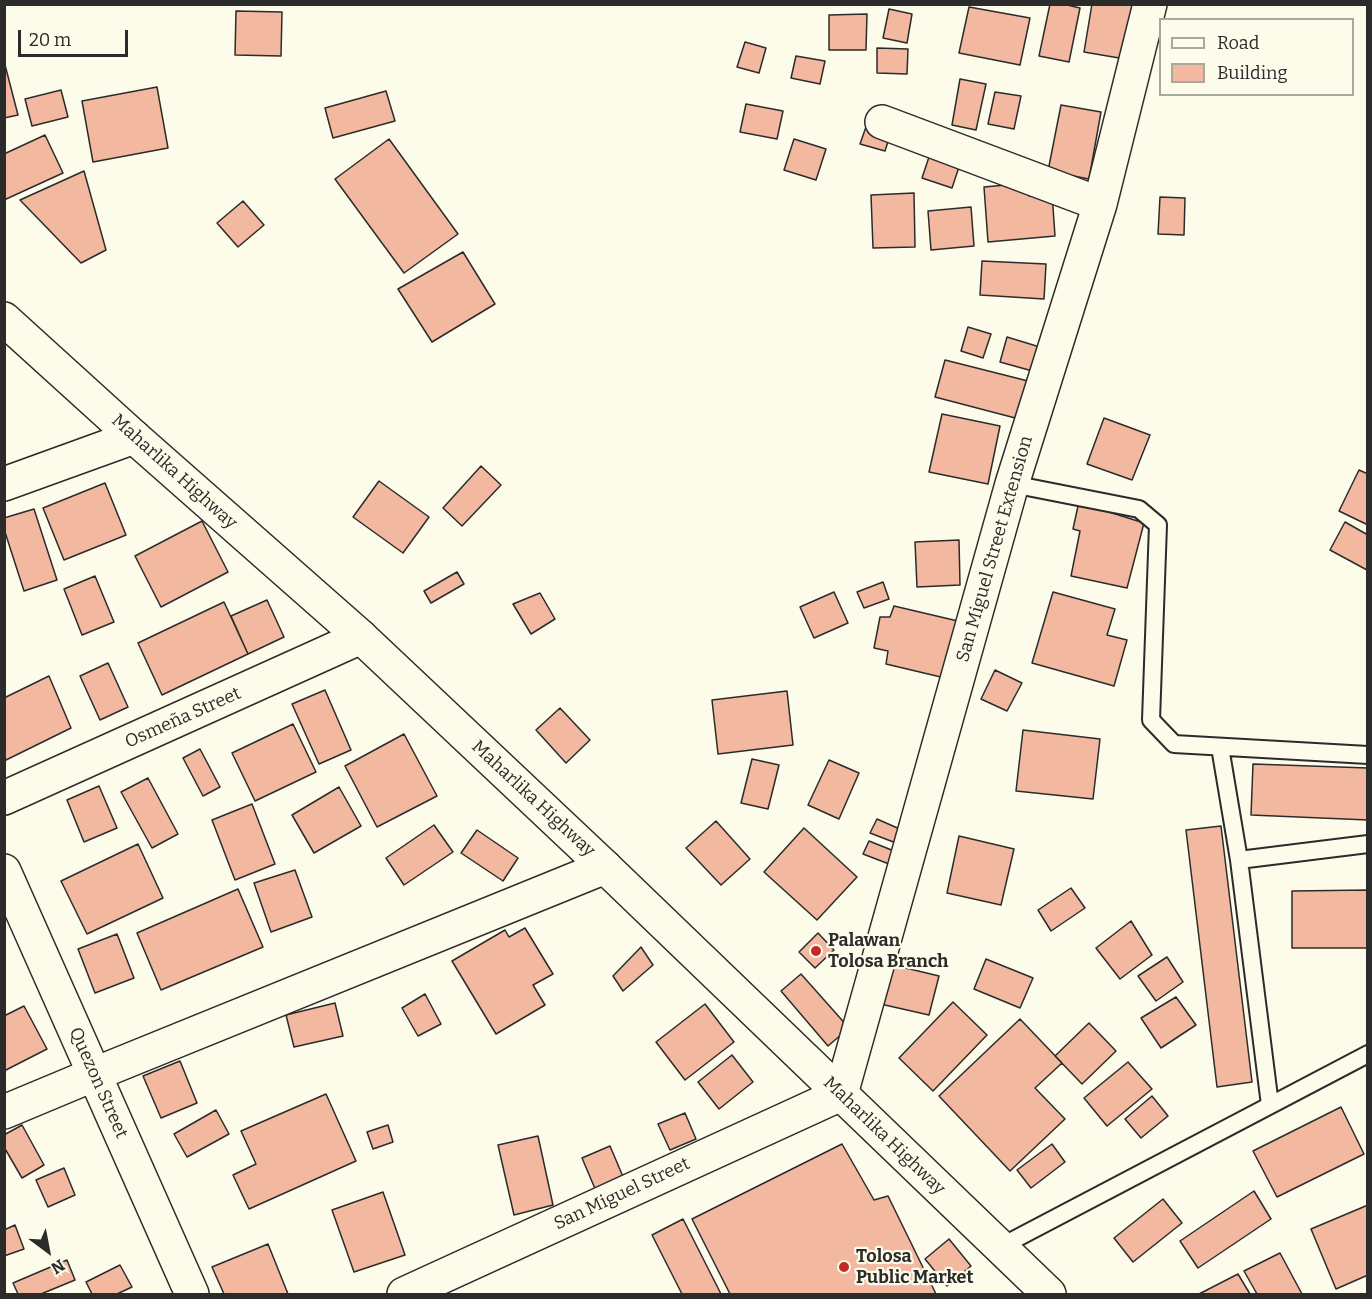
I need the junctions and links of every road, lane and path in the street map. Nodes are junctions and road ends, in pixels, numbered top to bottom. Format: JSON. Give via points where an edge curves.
{"nodes":[{"id":1,"x":1150,"y":4,"type":"edge"},
{"id":2,"x":882,"y":122,"type":"dead end"},
{"id":3,"x":1100,"y":204,"type":"junction"},
{"id":4,"x":4,"y":319,"type":"edge"},
{"id":5,"x":135,"y":437,"type":"junction"},
{"id":6,"x":4,"y":484,"type":"edge"},
{"id":7,"x":1012,"y":484,"type":"junction"},
{"id":8,"x":362,"y":638,"type":"junction"},
{"id":9,"x":1220,"y":747,"type":"junction"},
{"id":10,"x":1368,"y":755,"type":"edge"},
{"id":11,"x":4,"y":798,"type":"edge"},
{"id":12,"x":1368,"y":844,"type":"edge"},
{"id":13,"x":1239,"y":860,"type":"junction"},
{"id":14,"x":605,"y":867,"type":"junction"},
{"id":15,"x":4,"y":871,"type":"edge"},
{"id":16,"x":1368,"y":1054,"type":"edge"},
{"id":17,"x":95,"y":1074,"type":"junction"},
{"id":18,"x":841,"y":1094,"type":"junction"},
{"id":19,"x":1270,"y":1105,"type":"junction"},
{"id":20,"x":4,"y":1112,"type":"edge"},
{"id":21,"x":1000,"y":1247,"type":"junction"},
{"id":22,"x":192,"y":1294,"type":"edge"},
{"id":23,"x":404,"y":1294,"type":"edge"},
{"id":24,"x":1049,"y":1294,"type":"edge"}],
"edges":[{"from":1,"to":3,"type":"main road","name":"San Miguel Street Extension"},
{"from":2,"to":3,"type":"main road"},
{"from":3,"to":7,"type":"main road","name":"San Miguel Street Extension"},
{"from":4,"to":5,"type":"main road","name":"Maharlika Highway"},
{"from":5,"to":6,"type":"main road"},
{"from":5,"to":8,"type":"main road","name":"Maharlika Highway"},
{"from":7,"to":9,"type":"lane","via":[[1139,509],[1158,525],[1151,720],[1174,744]]},
{"from":7,"to":18,"type":"main road","name":"San Miguel Street Extension"},
{"from":8,"to":11,"type":"main road","name":"Osmeña Street"},
{"from":8,"to":14,"type":"main road","name":"Maharlika Highway"},
{"from":9,"to":10,"type":"lane"},
{"from":9,"to":13,"type":"lane"},
{"from":12,"to":13,"type":"lane"},
{"from":13,"to":19,"type":"lane"},
{"from":14,"to":17,"type":"main road"},
{"from":14,"to":18,"type":"main road","name":"Maharlika Highway"},
{"from":15,"to":17,"type":"main road","name":"Quezon Street"},
{"from":16,"to":19,"type":"lane"},
{"from":17,"to":20,"type":"main road"},
{"from":17,"to":22,"type":"main road","name":"Quezon Street"},
{"from":18,"to":21,"type":"main road","name":"Maharlika Highway"},
{"from":18,"to":23,"type":"main road","name":"San Miguel Street"},
{"from":19,"to":21,"type":"lane"},
{"from":21,"to":24,"type":"main road","name":"Maharlika Highway"}]}
